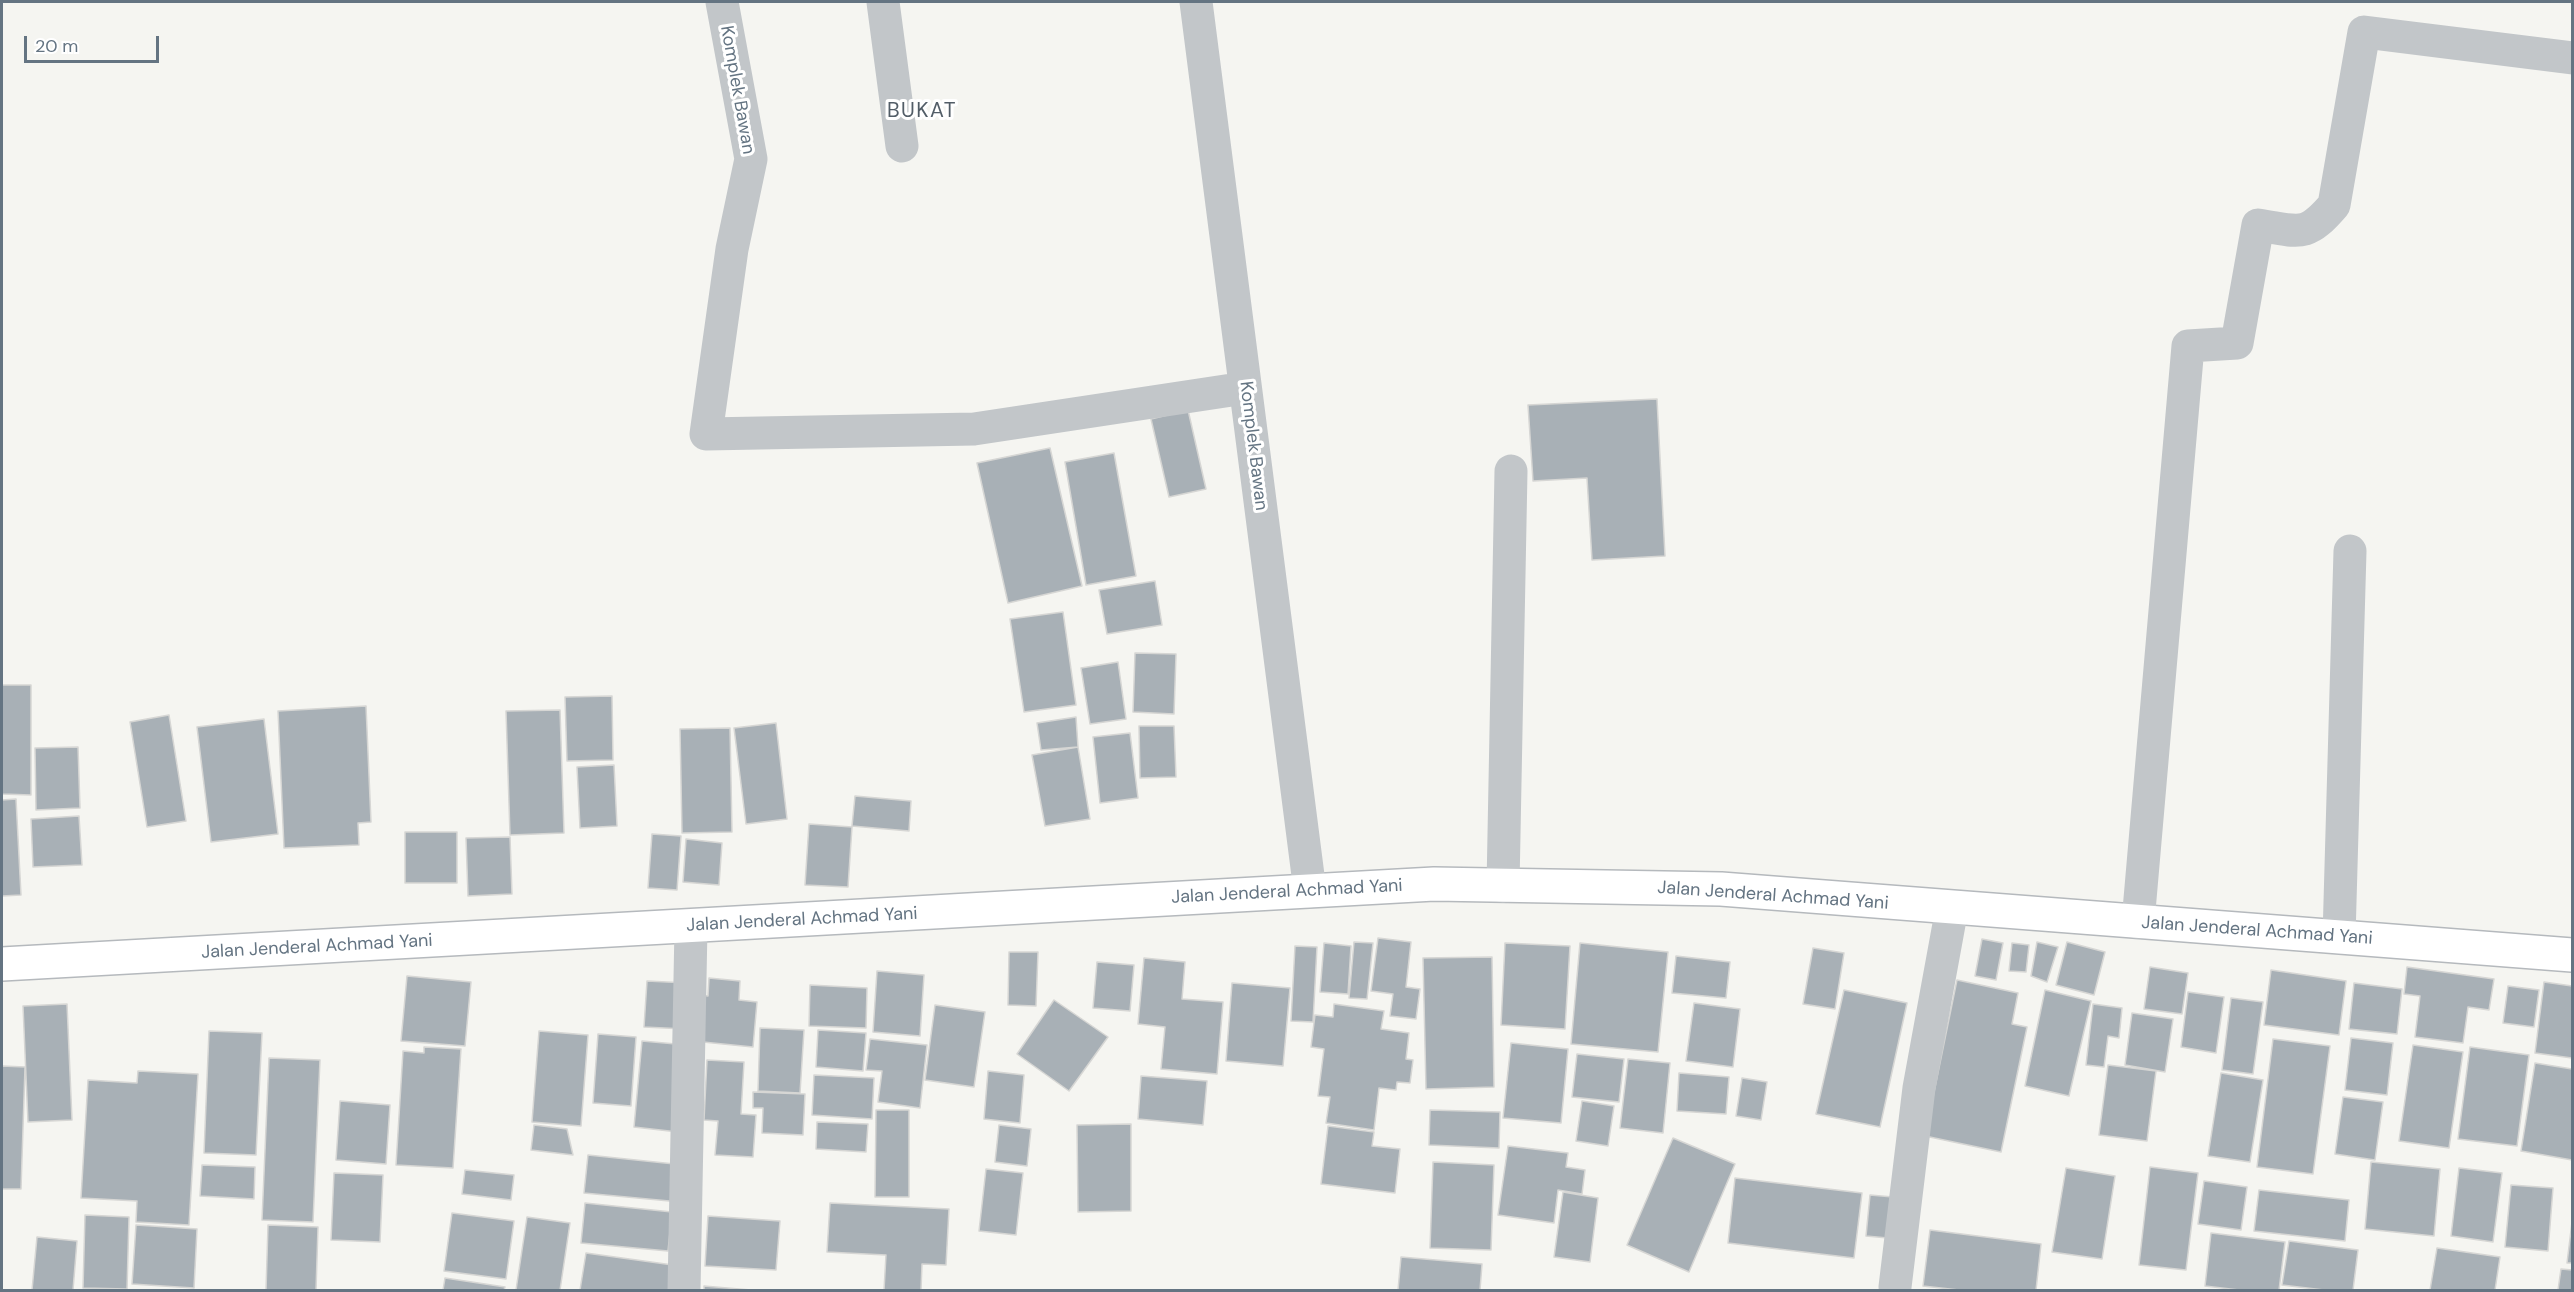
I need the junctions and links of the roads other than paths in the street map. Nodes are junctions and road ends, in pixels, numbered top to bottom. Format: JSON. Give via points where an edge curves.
{"nodes":[{"id":1,"x":722,"y":2,"type":"edge"},
{"id":2,"x":883,"y":2,"type":"edge"},
{"id":3,"x":1196,"y":2,"type":"edge"},
{"id":4,"x":2572,"y":58,"type":"edge"},
{"id":5,"x":902,"y":146,"type":"dead end"},
{"id":6,"x":1245,"y":388,"type":"junction"},
{"id":7,"x":1511,"y":471,"type":"dead end"},
{"id":8,"x":2350,"y":551,"type":"dead end"},
{"id":9,"x":1503,"y":886,"type":"junction"},
{"id":10,"x":1310,"y":891,"type":"junction"},
{"id":11,"x":1952,"y":908,"type":"junction"},
{"id":12,"x":2138,"y":922,"type":"junction"},
{"id":13,"x":691,"y":927,"type":"junction"},
{"id":14,"x":2339,"y":937,"type":"junction"},
{"id":15,"x":2572,"y":955,"type":"edge"},
{"id":16,"x":2,"y":964,"type":"edge"},
{"id":17,"x":1895,"y":1287,"type":"dead end"},
{"id":18,"x":684,"y":1290,"type":"edge"}],
"edges":[{"from":1,"to":6,"type":"street","name":"Komplek Bawan","via":[[751,159],[732,249],[706,435],[974,429]]},
{"from":2,"to":5,"type":"street"},
{"from":3,"to":6,"type":"street","name":"Komplek Bawan"},
{"from":4,"to":12,"type":"street","via":[[2364,33],[2334,205],[2317,224],[2300,231],[2258,225],[2237,343],[2188,346]]},
{"from":6,"to":10,"type":"street","name":"Komplek Bawan"},
{"from":7,"to":9,"type":"street"},
{"from":8,"to":14,"type":"street"},
{"from":9,"to":10,"type":"main road","name":"Jalan Jenderal Achmad Yani","via":[[1434,884]]},
{"from":9,"to":11,"type":"main road","name":"Jalan Jenderal Achmad Yani","via":[[1721,889]]},
{"from":10,"to":13,"type":"main road","name":"Jalan Jenderal Achmad Yani"},
{"from":11,"to":12,"type":"main road","name":"Jalan Jenderal Achmad Yani"},
{"from":11,"to":17,"type":"street","via":[[1919,1088]]},
{"from":12,"to":14,"type":"main road","name":"Jalan Jenderal Achmad Yani"},
{"from":13,"to":16,"type":"main road","name":"Jalan Jenderal Achmad Yani"},
{"from":13,"to":18,"type":"street"},
{"from":14,"to":15,"type":"main road","name":"Jalan Jenderal Achmad Yani"}]}
